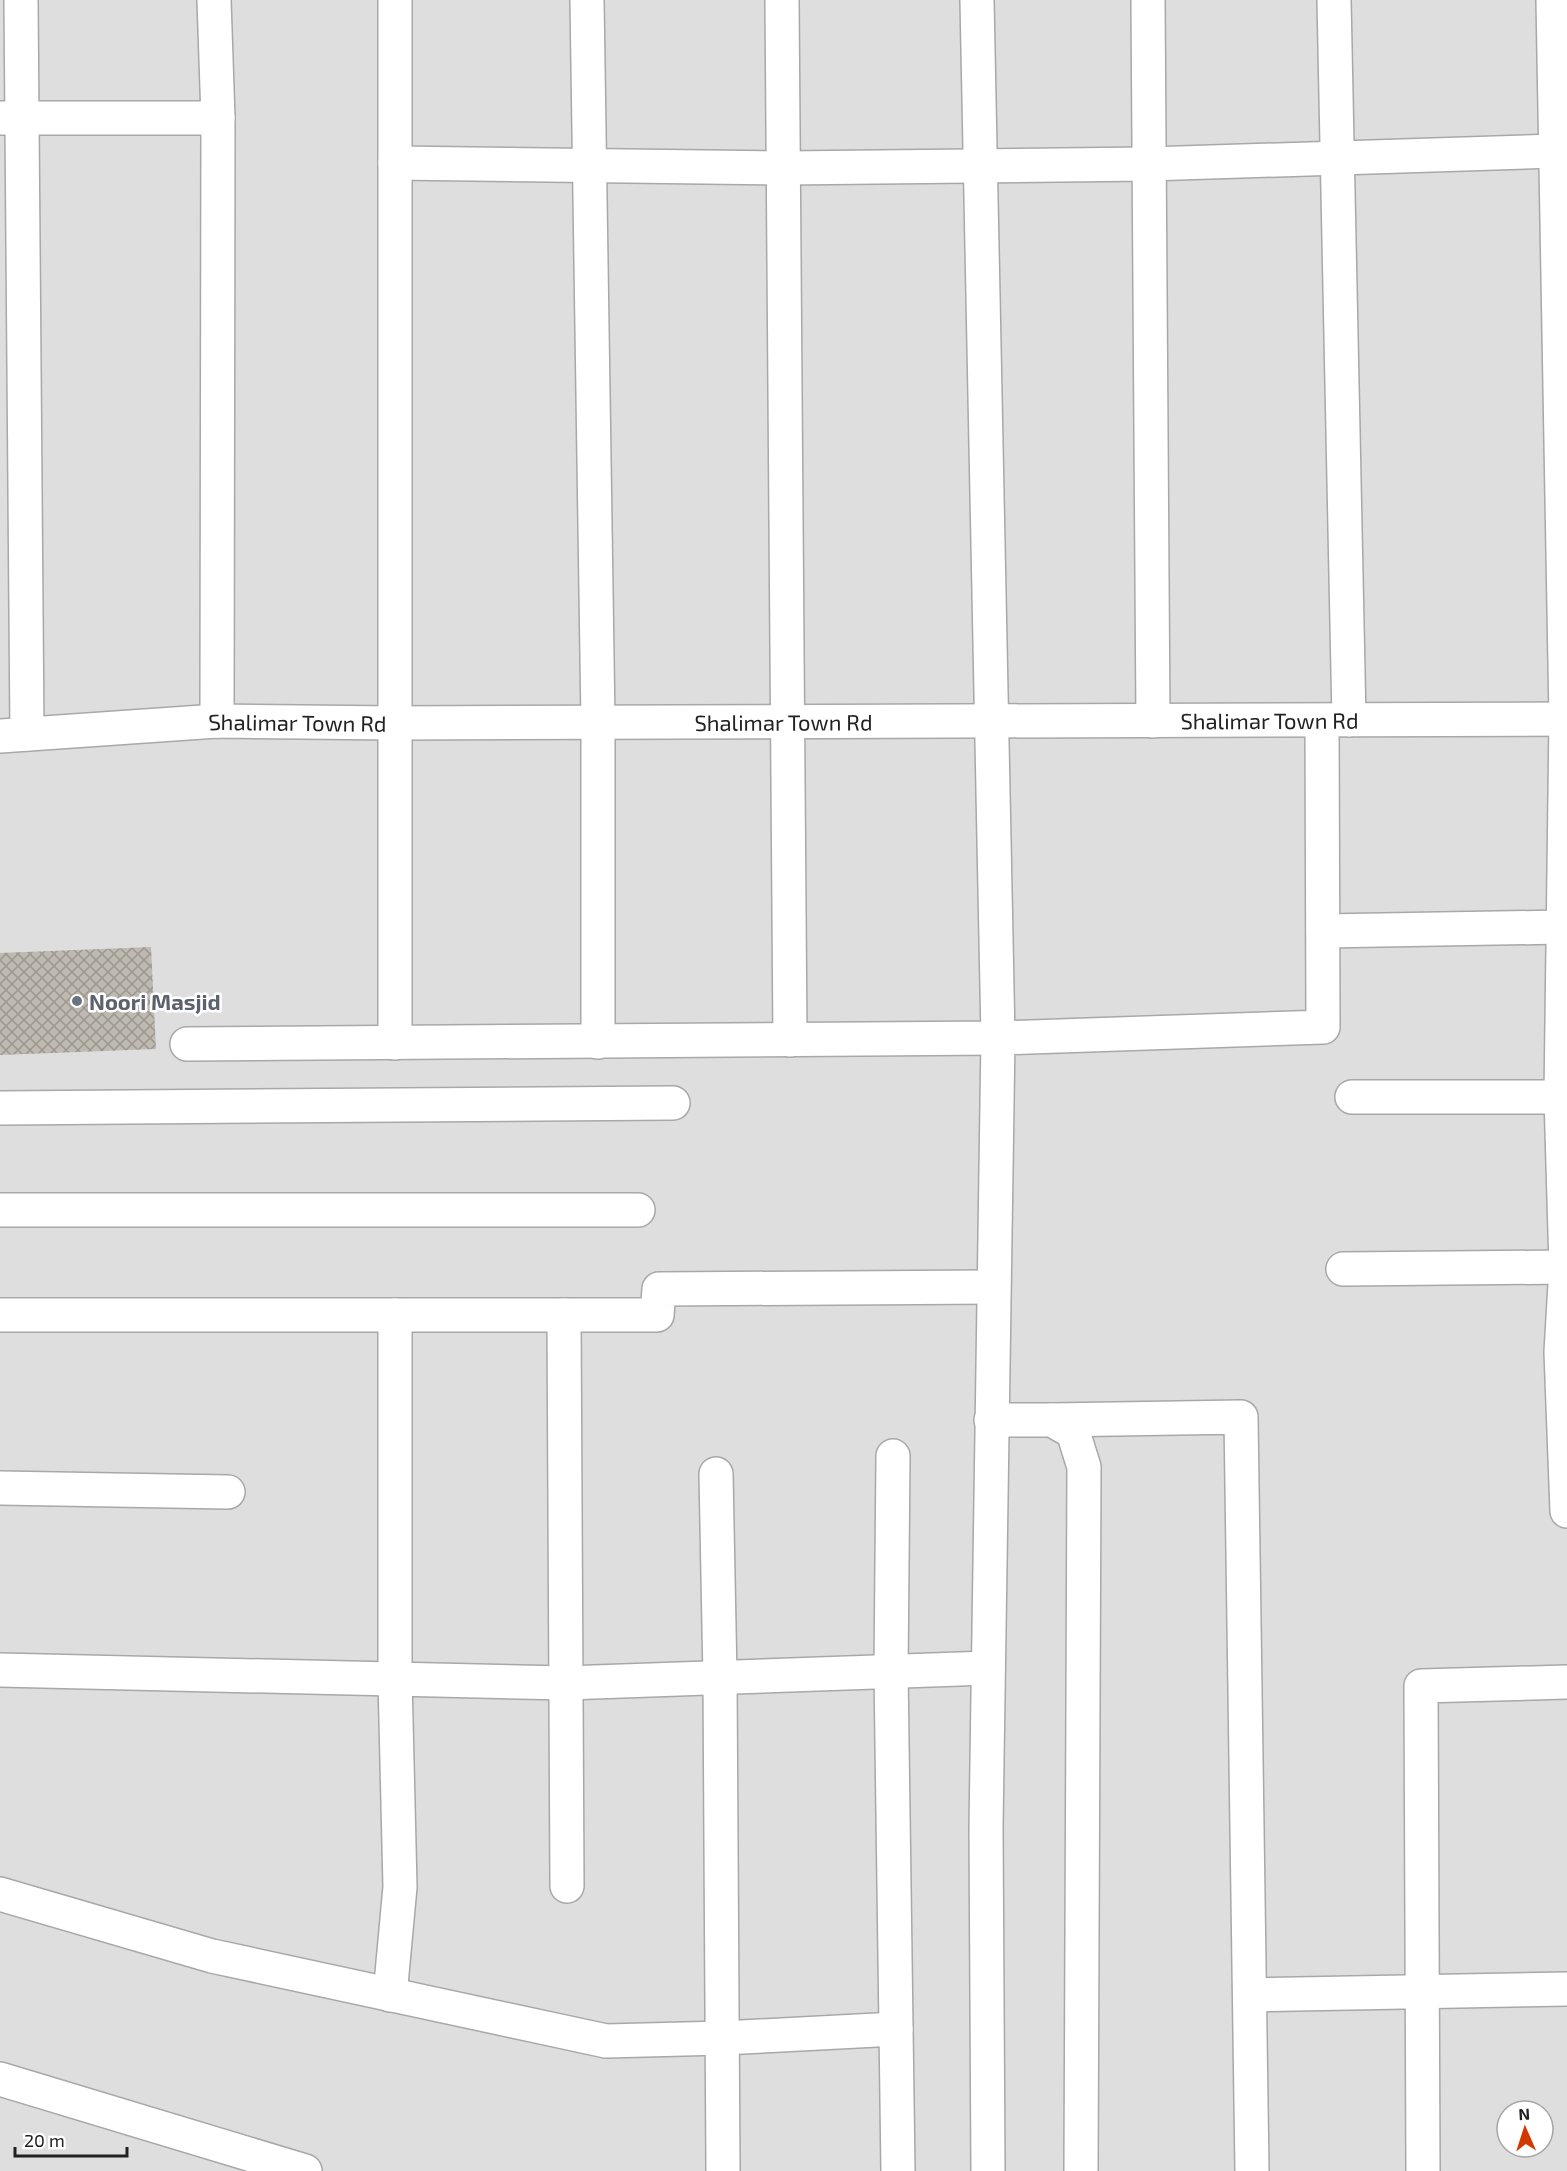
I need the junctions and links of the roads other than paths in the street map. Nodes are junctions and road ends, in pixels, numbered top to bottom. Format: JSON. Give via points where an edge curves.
{"nodes":[{"id":1,"x":21,"y":0,"type":"edge"},
{"id":2,"x":214,"y":0,"type":"edge"},
{"id":3,"x":395,"y":0,"type":"edge"},
{"id":4,"x":587,"y":0,"type":"edge"},
{"id":5,"x":782,"y":0,"type":"edge"},
{"id":6,"x":977,"y":0,"type":"edge"},
{"id":7,"x":1148,"y":0,"type":"edge"},
{"id":8,"x":1334,"y":0,"type":"edge"},
{"id":9,"x":1553,"y":0,"type":"edge"},
{"id":10,"x":12,"y":118,"type":"edge"},
{"id":11,"x":218,"y":118,"type":"junction"},
{"id":12,"x":1556,"y":151,"type":"junction"},
{"id":13,"x":1337,"y":158,"type":"junction"},
{"id":14,"x":395,"y":163,"type":"junction"},
{"id":15,"x":590,"y":164,"type":"junction"},
{"id":16,"x":982,"y":164,"type":"junction"},
{"id":17,"x":1149,"y":164,"type":"junction"},
{"id":18,"x":784,"y":168,"type":"junction"},
{"id":19,"x":11,"y":376,"type":"edge"},
{"id":20,"x":1566,"y":719,"type":"edge"},
{"id":21,"x":217,"y":721,"type":"junction"},
{"id":22,"x":992,"y":721,"type":"junction"},
{"id":23,"x":1153,"y":721,"type":"junction"},
{"id":24,"x":1335,"y":721,"type":"junction"},
{"id":25,"x":598,"y":722,"type":"junction"},
{"id":26,"x":788,"y":722,"type":"junction"},
{"id":27,"x":395,"y":723,"type":"junction"},
{"id":28,"x":13,"y":735,"type":"edge"},
{"id":29,"x":1562,"y":927,"type":"junction"},
{"id":30,"x":1323,"y":931,"type":"junction"},
{"id":31,"x":998,"y":1038,"type":"junction"},
{"id":32,"x":790,"y":1040,"type":"junction"},
{"id":33,"x":598,"y":1042,"type":"junction"},
{"id":34,"x":395,"y":1043,"type":"junction"},
{"id":35,"x":187,"y":1044,"type":"dead end"},
{"id":36,"x":1352,"y":1096,"type":"dead end"},
{"id":37,"x":1561,"y":1097,"type":"junction"},
{"id":38,"x":673,"y":1103,"type":"dead end"},
{"id":39,"x":0,"y":1108,"type":"edge"},
{"id":40,"x":0,"y":1210,"type":"edge"},
{"id":41,"x":638,"y":1210,"type":"dead end"},
{"id":42,"x":1567,"y":1267,"type":"edge"},
{"id":43,"x":1343,"y":1269,"type":"dead end"},
{"id":44,"x":993,"y":1287,"type":"junction"},
{"id":45,"x":0,"y":1315,"type":"edge"},
{"id":46,"x":564,"y":1315,"type":"junction"},
{"id":47,"x":395,"y":1316,"type":"junction"},
{"id":48,"x":990,"y":1420,"type":"junction"},
{"id":49,"x":1052,"y":1420,"type":"junction"},
{"id":50,"x":1565,"y":1436,"type":"edge"},
{"id":51,"x":893,"y":1456,"type":"dead end"},
{"id":52,"x":716,"y":1474,"type":"dead end"},
{"id":53,"x":0,"y":1488,"type":"edge"},
{"id":54,"x":228,"y":1492,"type":"dead end"},
{"id":55,"x":1567,"y":1511,"type":"edge"},
{"id":56,"x":988,"y":1668,"type":"junction"},
{"id":57,"x":0,"y":1670,"type":"edge"},
{"id":58,"x":891,"y":1671,"type":"junction"},
{"id":59,"x":720,"y":1678,"type":"junction"},
{"id":60,"x":395,"y":1679,"type":"junction"},
{"id":61,"x":1567,"y":1682,"type":"edge"},
{"id":62,"x":566,"y":1683,"type":"junction"},
{"id":63,"x":567,"y":1886,"type":"dead end"},
{"id":64,"x":0,"y":1894,"type":"edge"},
{"id":65,"x":1567,"y":1989,"type":"edge"},
{"id":66,"x":1422,"y":1992,"type":"junction"},
{"id":67,"x":390,"y":1995,"type":"junction"},
{"id":68,"x":1250,"y":1995,"type":"junction"},
{"id":69,"x":896,"y":2029,"type":"junction"},
{"id":70,"x":723,"y":2038,"type":"junction"},
{"id":71,"x":0,"y":2079,"type":"edge"},
{"id":72,"x":305,"y":2171,"type":"edge"},
{"id":73,"x":723,"y":2171,"type":"edge"},
{"id":74,"x":898,"y":2171,"type":"edge"},
{"id":75,"x":988,"y":2171,"type":"edge"},
{"id":76,"x":1081,"y":2171,"type":"edge"},
{"id":77,"x":1252,"y":2171,"type":"edge"},
{"id":78,"x":1423,"y":2171,"type":"edge"}],
"edges":[{"from":1,"to":10,"type":"street"},
{"from":2,"to":11,"type":"street"},
{"from":3,"to":14,"type":"street"},
{"from":4,"to":15,"type":"street"},
{"from":5,"to":18,"type":"street"},
{"from":6,"to":16,"type":"street"},
{"from":7,"to":17,"type":"street"},
{"from":8,"to":13,"type":"street"},
{"from":9,"to":12,"type":"street"},
{"from":10,"to":11,"type":"street"},
{"from":10,"to":19,"type":"street"},
{"from":11,"to":21,"type":"street"},
{"from":12,"to":13,"type":"street"},
{"from":12,"to":20,"type":"street"},
{"from":13,"to":17,"type":"street"},
{"from":13,"to":24,"type":"street"},
{"from":14,"to":15,"type":"street"},
{"from":14,"to":27,"type":"street"},
{"from":15,"to":18,"type":"street"},
{"from":15,"to":25,"type":"street"},
{"from":16,"to":17,"type":"street"},
{"from":16,"to":18,"type":"street"},
{"from":16,"to":22,"type":"street"},
{"from":17,"to":23,"type":"street"},
{"from":18,"to":26,"type":"street"},
{"from":19,"to":28,"type":"street"},
{"from":20,"to":24,"type":"street","name":"Shalimar Town Rd"},
{"from":20,"to":29,"type":"street"},
{"from":21,"to":27,"type":"street","name":"Shalimar Town Rd"},
{"from":21,"to":28,"type":"street","name":"Shalimar Town Rd"},
{"from":22,"to":23,"type":"street","name":"Shalimar Town Rd"},
{"from":22,"to":26,"type":"street","name":"Shalimar Town Rd"},
{"from":22,"to":31,"type":"street"},
{"from":23,"to":24,"type":"street","name":"Shalimar Town Rd"},
{"from":24,"to":30,"type":"street"},
{"from":25,"to":26,"type":"street","name":"Shalimar Town Rd"},
{"from":25,"to":27,"type":"street","name":"Shalimar Town Rd"},
{"from":25,"to":33,"type":"street"},
{"from":26,"to":32,"type":"street"},
{"from":27,"to":34,"type":"street"},
{"from":29,"to":30,"type":"street"},
{"from":29,"to":37,"type":"street"},
{"from":30,"to":31,"type":"street","via":[[1323,1027]]},
{"from":31,"to":32,"type":"street"},
{"from":31,"to":44,"type":"street"},
{"from":32,"to":33,"type":"street"},
{"from":33,"to":34,"type":"street"},
{"from":34,"to":35,"type":"street"},
{"from":36,"to":37,"type":"street"},
{"from":37,"to":42,"type":"street"},
{"from":38,"to":39,"type":"street"},
{"from":40,"to":41,"type":"street"},
{"from":42,"to":43,"type":"street"},
{"from":42,"to":50,"type":"street","via":[[1561,1352]]},
{"from":44,"to":46,"type":"street","via":[[659,1289],[657,1316]]},
{"from":44,"to":48,"type":"street"},
{"from":45,"to":47,"type":"street"},
{"from":46,"to":47,"type":"street"},
{"from":46,"to":62,"type":"street"},
{"from":47,"to":60,"type":"street"},
{"from":48,"to":49,"type":"street"},
{"from":48,"to":56,"type":"street"},
{"from":49,"to":68,"type":"street","via":[[1241,1417]]},
{"from":49,"to":76,"type":"street","via":[[1073,1432],[1084,1467]]},
{"from":50,"to":55,"type":"street"},
{"from":51,"to":58,"type":"street"},
{"from":52,"to":59,"type":"street"},
{"from":53,"to":54,"type":"street"},
{"from":56,"to":58,"type":"street"},
{"from":56,"to":75,"type":"street"},
{"from":57,"to":60,"type":"street"},
{"from":58,"to":59,"type":"street"},
{"from":58,"to":69,"type":"street"},
{"from":59,"to":62,"type":"street"},
{"from":59,"to":70,"type":"street"},
{"from":60,"to":62,"type":"street"},
{"from":60,"to":67,"type":"street","via":[[400,1887]]},
{"from":61,"to":66,"type":"street","via":[[1421,1686]]},
{"from":62,"to":63,"type":"street"},
{"from":64,"to":67,"type":"street","via":[[212,1956]]},
{"from":65,"to":66,"type":"street"},
{"from":66,"to":68,"type":"street"},
{"from":66,"to":78,"type":"street"},
{"from":67,"to":70,"type":"street","via":[[606,2041]]},
{"from":68,"to":77,"type":"street"},
{"from":69,"to":70,"type":"street"},
{"from":69,"to":74,"type":"street"},
{"from":70,"to":73,"type":"street"},
{"from":71,"to":72,"type":"street"}]}
